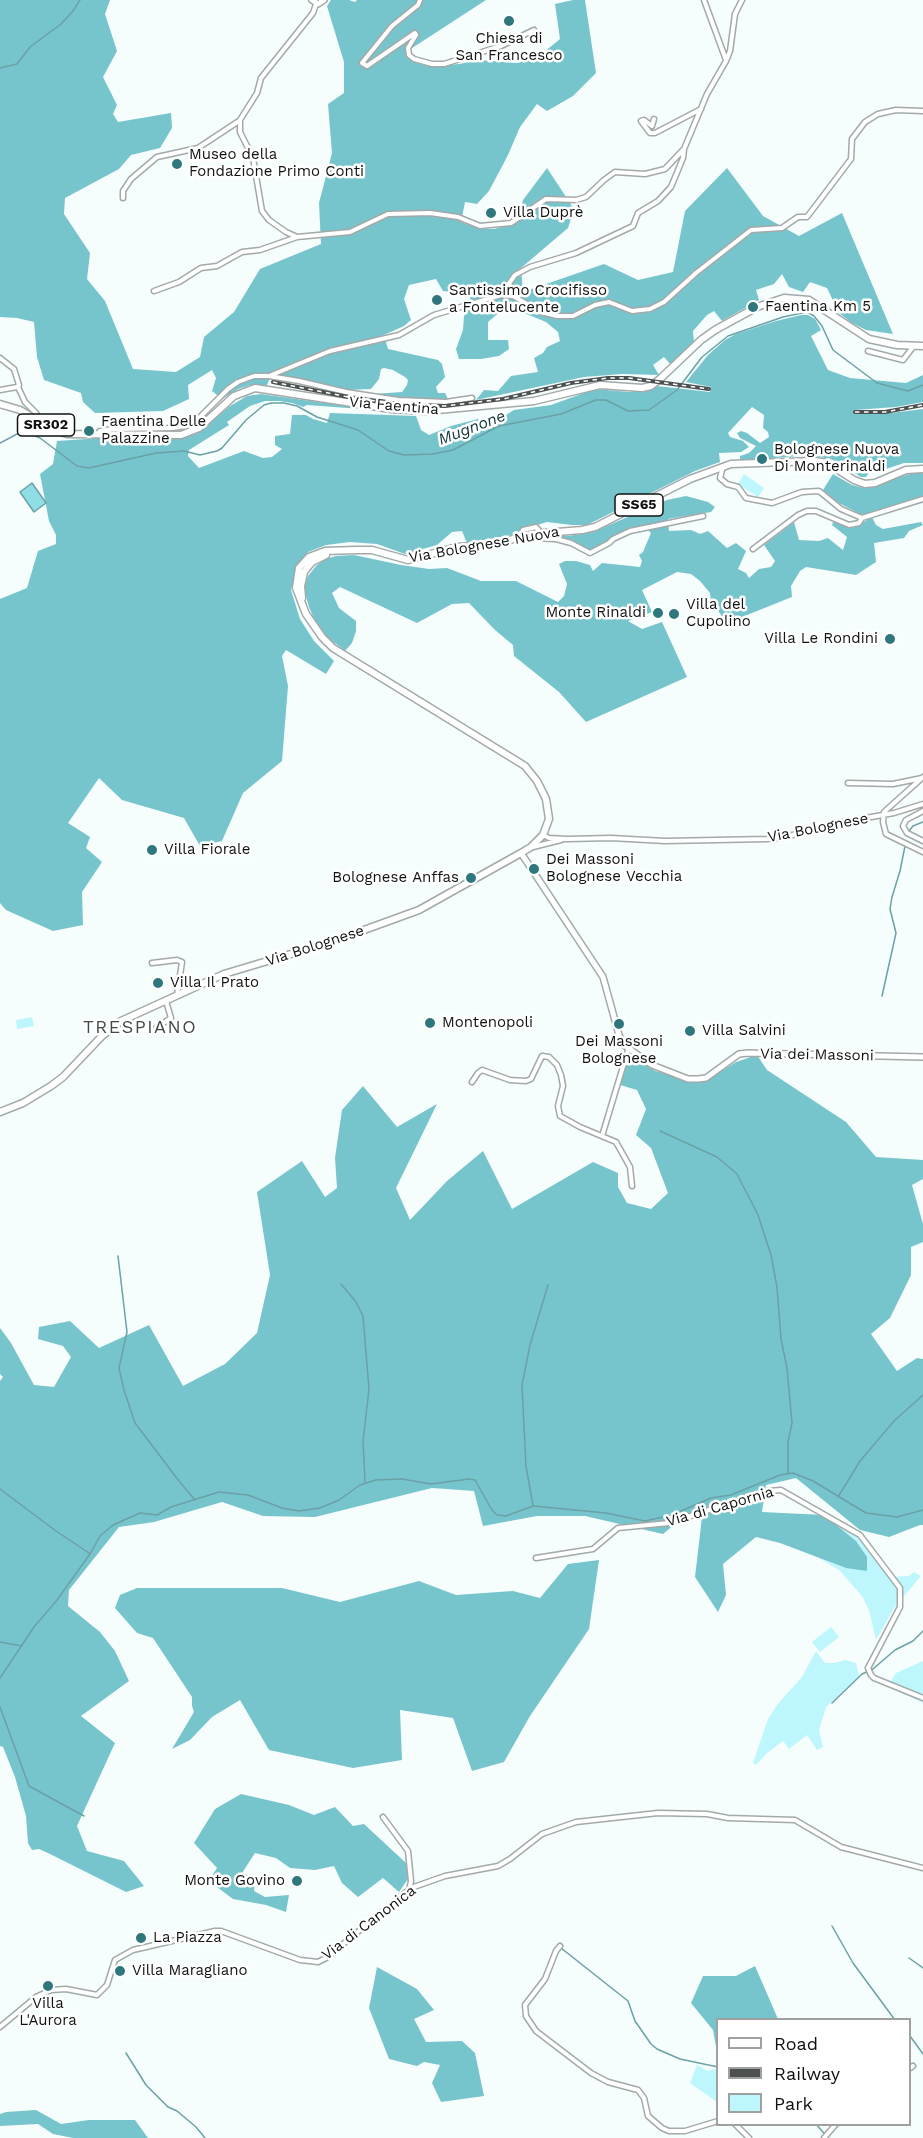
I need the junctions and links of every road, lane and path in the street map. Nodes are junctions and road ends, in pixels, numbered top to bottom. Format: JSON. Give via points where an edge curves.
{"nodes":[{"id":1,"x":324,"y":0,"type":"edge"},
{"id":2,"x":420,"y":0,"type":"edge"},
{"id":3,"x":704,"y":0,"type":"edge"},
{"id":4,"x":742,"y":0,"type":"edge"},
{"id":5,"x":314,"y":2,"type":"edge"},
{"id":6,"x":534,"y":30,"type":"dead end"},
{"id":7,"x":726,"y":61,"type":"junction"},
{"id":8,"x":702,"y":108,"type":"junction"},
{"id":9,"x":923,"y":111,"type":"edge"},
{"id":10,"x":654,"y":119,"type":"dead end"},
{"id":11,"x":240,"y":120,"type":"junction"},
{"id":12,"x":684,"y":149,"type":"junction"},
{"id":13,"x":123,"y":198,"type":"dead end"},
{"id":14,"x":297,"y":237,"type":"junction"},
{"id":15,"x":154,"y":291,"type":"dead end"},
{"id":16,"x":501,"y":295,"type":"junction"},
{"id":17,"x":923,"y":346,"type":"edge"},
{"id":18,"x":914,"y":347,"type":"junction"},
{"id":19,"x":868,"y":351,"type":"dead end"},
{"id":20,"x":0,"y":358,"type":"edge"},
{"id":21,"x":269,"y":376,"type":"junction"},
{"id":22,"x":18,"y":387,"type":"junction"},
{"id":23,"x":0,"y":390,"type":"edge"},
{"id":24,"x":472,"y":398,"type":"dead end"},
{"id":25,"x":0,"y":404,"type":"edge"},
{"id":26,"x":41,"y":422,"type":"junction"},
{"id":27,"x":98,"y":435,"type":"junction"},
{"id":28,"x":723,"y":465,"type":"junction"},
{"id":29,"x":923,"y":469,"type":"edge"},
{"id":30,"x":923,"y":499,"type":"edge"},
{"id":31,"x":704,"y":516,"type":"dead end"},
{"id":32,"x":862,"y":518,"type":"junction"},
{"id":33,"x":540,"y":532,"type":"junction"},
{"id":34,"x":532,"y":534,"type":"junction"},
{"id":35,"x":522,"y":536,"type":"junction"},
{"id":36,"x":753,"y":549,"type":"dead end"},
{"id":37,"x":922,"y":778,"type":"edge"},
{"id":38,"x":848,"y":783,"type":"dead end"},
{"id":39,"x":923,"y":804,"type":"edge"},
{"id":40,"x":923,"y":811,"type":"edge"},
{"id":41,"x":883,"y":815,"type":"junction"},
{"id":42,"x":545,"y":836,"type":"junction"},
{"id":43,"x":567,"y":839,"type":"junction"},
{"id":44,"x":923,"y":841,"type":"edge"},
{"id":45,"x":546,"y":843,"type":"junction"},
{"id":46,"x":531,"y":847,"type":"junction"},
{"id":47,"x":923,"y":852,"type":"edge"},
{"id":48,"x":521,"y":853,"type":"junction"},
{"id":49,"x":152,"y":963,"type":"dead end"},
{"id":50,"x":177,"y":996,"type":"junction"},
{"id":51,"x":166,"y":1001,"type":"junction"},
{"id":52,"x":156,"y":1028,"type":"dead end"},
{"id":53,"x":628,"y":1050,"type":"junction"},
{"id":54,"x":923,"y":1057,"type":"edge"},
{"id":55,"x":472,"y":1082,"type":"dead end"},
{"id":56,"x":0,"y":1112,"type":"edge"},
{"id":57,"x":602,"y":1136,"type":"junction"},
{"id":58,"x":632,"y":1186,"type":"dead end"},
{"id":59,"x":536,"y":1558,"type":"dead end"},
{"id":60,"x":923,"y":1698,"type":"edge"},
{"id":61,"x":383,"y":1817,"type":"dead end"},
{"id":62,"x":923,"y":1868,"type":"edge"},
{"id":63,"x":411,"y":1888,"type":"junction"},
{"id":64,"x":560,"y":1946,"type":"dead end"},
{"id":65,"x":0,"y":2027,"type":"edge"},
{"id":66,"x":716,"y":2121,"type":"edge"},
{"id":67,"x":737,"y":2126,"type":"edge"},
{"id":68,"x":834,"y":2126,"type":"edge"},
{"id":69,"x":749,"y":2138,"type":"edge"},
{"id":70,"x":824,"y":2138,"type":"edge"}],
"edges":[{"from":1,"to":5,"type":"street"},
{"from":2,"to":6,"type":"street","via":[[362,63],[367,66],[415,33],[409,55],[444,64],[501,46]]},
{"from":3,"to":7,"type":"street"},
{"from":4,"to":7,"type":"street","via":[[735,14]]},
{"from":5,"to":11,"type":"street","via":[[313,13],[261,78],[257,93]]},
{"from":7,"to":8,"type":"street"},
{"from":8,"to":10,"type":"street","via":[[651,134],[641,122],[652,126]]},
{"from":8,"to":12,"type":"street"},
{"from":9,"to":16,"type":"street","via":[[896,110],[865,122],[852,140],[851,159],[807,217],[798,217],[782,228],[751,230],[664,302],[650,309],[632,311],[609,302],[573,316],[557,316],[513,296]]},
{"from":11,"to":13,"type":"street","via":[[198,148],[157,157],[131,179]]},
{"from":11,"to":14,"type":"street","via":[[240,132],[253,158],[262,211],[269,220]]},
{"from":12,"to":14,"type":"street","via":[[658,172],[615,172],[586,197],[550,198],[511,223],[480,226],[458,217],[430,213],[388,214],[350,232]]},
{"from":12,"to":16,"type":"street","via":[[671,187],[638,213],[633,226],[576,253],[530,267],[515,275]]},
{"from":14,"to":15,"type":"street","via":[[242,252]]},
{"from":16,"to":21,"type":"street","via":[[434,315],[399,335],[330,351]]},
{"from":17,"to":18,"type":"main road","name":"Via Faentina","number":"SR302"},
{"from":18,"to":19,"type":"street","name":"Via Faentina","via":[[903,360]]},
{"from":18,"to":27,"type":"main road","name":"Via Faentina","number":"SR302","via":[[869,339],[809,300],[784,298],[757,307],[715,330],[647,388],[600,385],[534,401],[427,411],[255,388],[234,396],[190,433]]},
{"from":20,"to":22,"type":"street","via":[[14,369]]},
{"from":21,"to":24,"type":"street","name":"Via Faentina","via":[[398,400],[446,402]]},
{"from":21,"to":27,"type":"street","name":"Via Faentina","via":[[238,382],[185,426],[113,429]]},
{"from":22,"to":23,"type":"street"},
{"from":22,"to":26,"type":"street"},
{"from":25,"to":26,"type":"main road","name":"Via Faentina","number":"SR302"},
{"from":26,"to":27,"type":"main road","name":"Via Faentina","number":"SR302","via":[[63,433]]},
{"from":28,"to":29,"type":"main road","name":"Via Bolognese Nuova","number":"SS65","via":[[815,460],[865,484],[906,470]]},
{"from":28,"to":32,"type":"street","via":[[720,478],[738,487],[746,498],[772,502],[819,491],[841,509]]},
{"from":28,"to":33,"type":"main road","name":"Via Bolognese Nuova","number":"SS65","via":[[594,527]]},
{"from":30,"to":32,"type":"street"},
{"from":31,"to":34,"type":"street","via":[[630,531],[590,553],[571,543]]},
{"from":32,"to":36,"type":"street","via":[[849,525],[816,511],[807,512]]},
{"from":33,"to":34,"type":"main road","name":"Via Bolognese Nuova","number":"SS65"},
{"from":33,"to":35,"type":"street","via":[[536,527],[523,530]]},
{"from":34,"to":35,"type":"main road","name":"Via Bolognese Nuova","number":"SS65"},
{"from":35,"to":42,"type":"main road","name":"Via Bolognese Nuova","number":"SS65","via":[[408,560],[372,550],[319,557],[308,566],[301,586],[306,614],[333,648],[525,766],[546,799],[549,819]]},
{"from":37,"to":38,"type":"street","via":[[893,784]]},
{"from":37,"to":41,"type":"street"},
{"from":39,"to":41,"type":"street","name":"Via Bolognese"},
{"from":40,"to":44,"type":"street","via":[[903,826],[907,833]]},
{"from":41,"to":43,"type":"street","name":"Via Bolognese","via":[[781,838]]},
{"from":41,"to":47,"type":"street","via":[[886,834]]},
{"from":42,"to":43,"type":"street","name":"Via Bolognese"},
{"from":42,"to":45,"type":"street"},
{"from":42,"to":46,"type":"main road"},
{"from":43,"to":45,"type":"street","name":"Via Bolognese"},
{"from":45,"to":46,"type":"street","name":"Via Bolognese"},
{"from":46,"to":48,"type":"main road","name":"Via Bolognese"},
{"from":48,"to":50,"type":"main road","name":"Via Bolognese","via":[[398,919],[228,973]]},
{"from":48,"to":53,"type":"street","via":[[603,977],[619,1035]]},
{"from":49,"to":50,"type":"street","via":[[182,962]]},
{"from":50,"to":51,"type":"main road","name":"Via Bolognese"},
{"from":51,"to":52,"type":"street","via":[[171,1018]]},
{"from":51,"to":56,"type":"main road","name":"Via Bolognese","via":[[113,1026],[63,1077]]},
{"from":53,"to":54,"type":"street","name":"Via dei Massoni","via":[[652,1065],[688,1079],[706,1078],[739,1054],[747,1053]]},
{"from":53,"to":57,"type":"street"},
{"from":55,"to":57,"type":"street","via":[[482,1070],[526,1082],[544,1055],[554,1061],[561,1075],[560,1116]]},
{"from":57,"to":58,"type":"street","via":[[616,1142],[630,1167]]},
{"from":59,"to":60,"type":"street","name":"Via di Capornia","via":[[593,1549],[618,1528],[669,1523],[781,1490],[860,1535],[900,1588],[900,1607],[868,1670],[874,1678]]},
{"from":61,"to":63,"type":"street","via":[[408,1851]]},
{"from":62,"to":63,"type":"street","name":"Via di Canonica","via":[[841,1847],[795,1820],[658,1813],[576,1822],[542,1834],[498,1866]]},
{"from":63,"to":65,"type":"street","name":"Via di Canonica","via":[[318,1962],[300,1960],[215,1930],[133,1950],[115,1960],[106,1985],[96,1995],[51,1990],[36,1997]]},
{"from":64,"to":66,"type":"street","via":[[545,1979],[525,2005],[526,2016],[536,2031],[591,2073],[638,2090],[648,2116],[662,2128],[685,2132]]},
{"from":67,"to":69,"type":"street"},
{"from":68,"to":70,"type":"street"}]}
